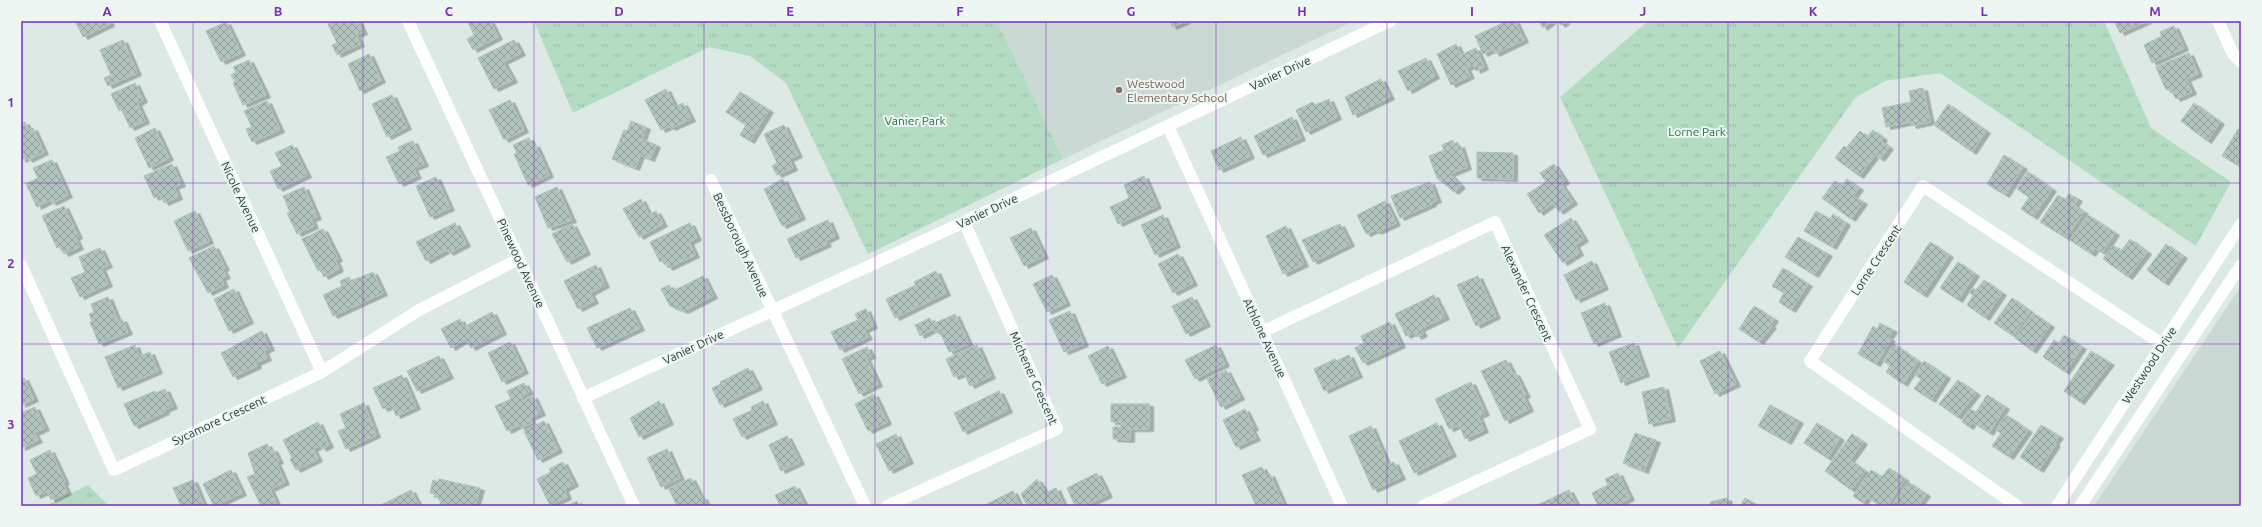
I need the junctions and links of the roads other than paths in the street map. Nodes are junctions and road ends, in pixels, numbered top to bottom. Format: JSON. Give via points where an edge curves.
{"nodes":[{"id":1,"x":160,"y":21,"type":"edge"},
{"id":2,"x":408,"y":21,"type":"edge"},
{"id":3,"x":1390,"y":21,"type":"edge"},
{"id":4,"x":2218,"y":21,"type":"edge"},
{"id":5,"x":2241,"y":62,"type":"edge"},
{"id":6,"x":1168,"y":126,"type":"junction"},
{"id":7,"x":711,"y":180,"type":"dead end"},
{"id":8,"x":964,"y":222,"type":"junction"},
{"id":9,"x":2241,"y":224,"type":"edge"},
{"id":10,"x":519,"y":259,"type":"junction"},
{"id":11,"x":21,"y":265,"type":"edge"},
{"id":12,"x":2241,"y":265,"type":"edge"},
{"id":13,"x":771,"y":310,"type":"junction"},
{"id":14,"x":1262,"y":332,"type":"junction"},
{"id":15,"x":2162,"y":344,"type":"junction"},
{"id":16,"x":322,"y":372,"type":"junction"},
{"id":17,"x":583,"y":398,"type":"junction"},
{"id":18,"x":634,"y":506,"type":"edge"},
{"id":19,"x":865,"y":506,"type":"edge"},
{"id":20,"x":887,"y":506,"type":"edge"},
{"id":21,"x":1342,"y":506,"type":"edge"},
{"id":22,"x":1423,"y":506,"type":"edge"},
{"id":23,"x":2017,"y":506,"type":"edge"},
{"id":24,"x":2057,"y":506,"type":"edge"},
{"id":25,"x":2080,"y":506,"type":"edge"}],
"edges":[{"from":1,"to":16,"type":"street","name":"Nicole Avenue"},
{"from":2,"to":10,"type":"street","name":"Pinewood Avenue"},
{"from":3,"to":6,"type":"street","name":"Vanier Drive"},
{"from":4,"to":5,"type":"street","via":[[2233,54]]},
{"from":6,"to":8,"type":"street","name":"Vanier Drive"},
{"from":6,"to":14,"type":"street","name":"Athlone Avenue"},
{"from":7,"to":13,"type":"street","name":"Bessborough Avenue"},
{"from":8,"to":13,"type":"street","name":"Vanier Drive"},
{"from":8,"to":20,"type":"street","name":"Michener Crescent","via":[[1057,429]]},
{"from":9,"to":15,"type":"street","name":"Westwood Drive"},
{"from":10,"to":16,"type":"street","name":"Sycamore Crescent","via":[[419,310]]},
{"from":10,"to":17,"type":"street","name":"Pinewood Avenue"},
{"from":11,"to":16,"type":"street","name":"Sycamore Crescent","via":[[114,470]]},
{"from":12,"to":25,"type":"street","name":"Westwood Drive"},
{"from":13,"to":17,"type":"street","name":"Vanier Drive"},
{"from":13,"to":19,"type":"street"},
{"from":14,"to":21,"type":"street","name":"Athlone Avenue"},
{"from":14,"to":22,"type":"street","name":"Alexander Crescent","via":[[1495,222],[1590,429]]},
{"from":15,"to":23,"type":"street","name":"Lorne Crescent","via":[[1923,186],[1810,361]]},
{"from":15,"to":24,"type":"street","name":"Westwood Drive"},
{"from":17,"to":18,"type":"street","name":"Pinewood Avenue"}]}
